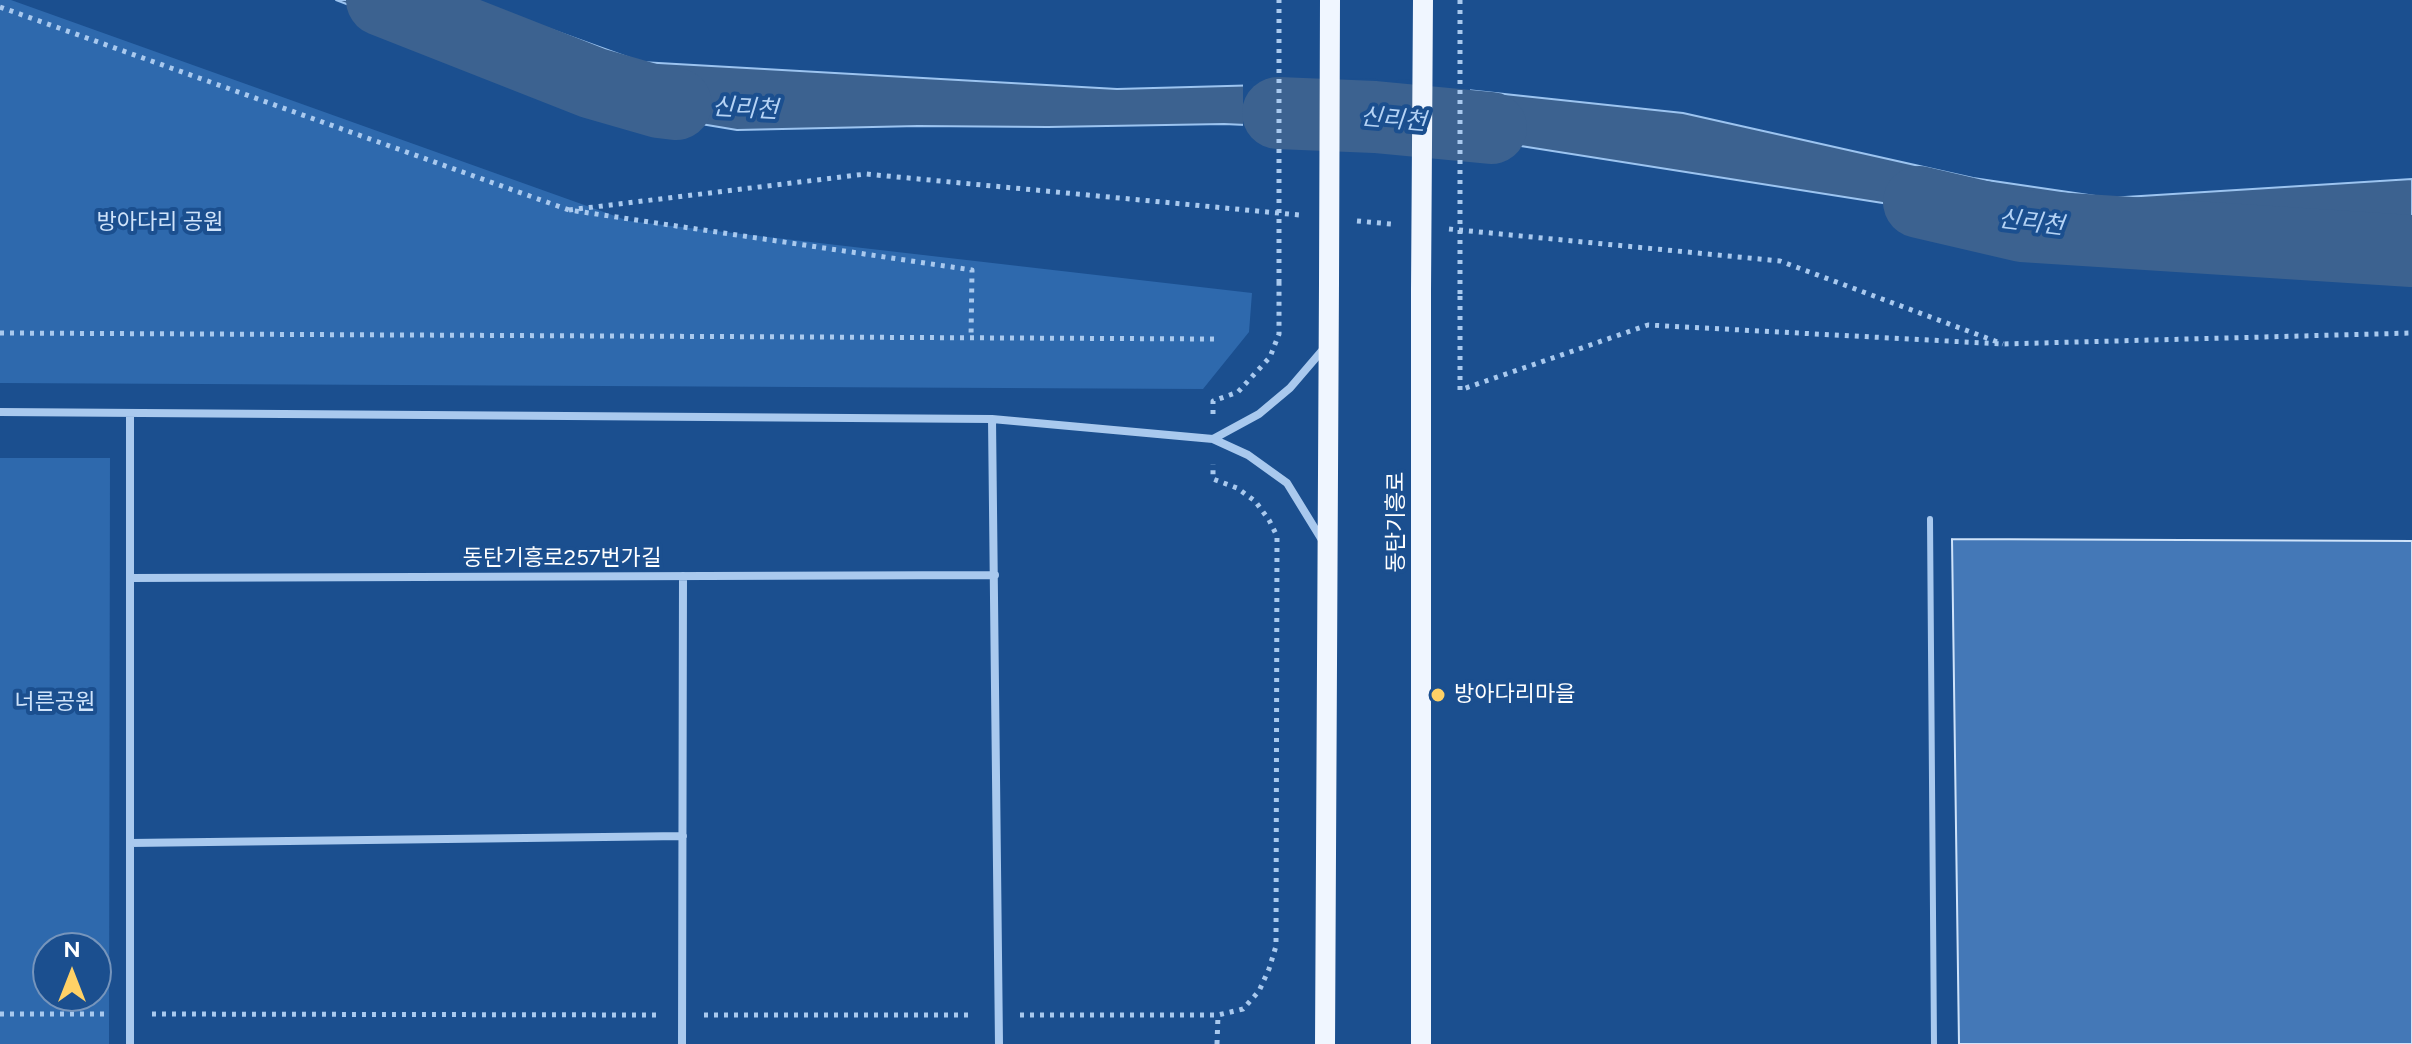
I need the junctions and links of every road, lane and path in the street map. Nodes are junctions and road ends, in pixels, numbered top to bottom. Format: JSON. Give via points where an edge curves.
{"nodes":[{"id":1,"x":1279,"y":0,"type":"edge"},
{"id":2,"x":1330,"y":0,"type":"edge"},
{"id":3,"x":1423,"y":0,"type":"edge"},
{"id":4,"x":1460,"y":0,"type":"edge"},
{"id":5,"x":0,"y":7,"type":"edge"},
{"id":6,"x":569,"y":210,"type":"junction"},
{"id":7,"x":1307,"y":216,"type":"dead end"},
{"id":8,"x":1354,"y":220,"type":"dead end"},
{"id":9,"x":1401,"y":225,"type":"dead end"},
{"id":10,"x":1449,"y":229,"type":"dead end"},
{"id":11,"x":0,"y":333,"type":"edge"},
{"id":12,"x":2412,"y":333,"type":"edge"},
{"id":13,"x":971,"y":338,"type":"junction"},
{"id":14,"x":1215,"y":339,"type":"dead end"},
{"id":15,"x":1329,"y":342,"type":"junction"},
{"id":16,"x":2003,"y":344,"type":"junction"},
{"id":17,"x":1213,"y":401,"type":"dead end"},
{"id":18,"x":0,"y":412,"type":"edge"},
{"id":19,"x":130,"y":413,"type":"junction"},
{"id":20,"x":992,"y":419,"type":"junction"},
{"id":21,"x":1213,"y":439,"type":"junction"},
{"id":22,"x":1213,"y":479,"type":"dead end"},
{"id":23,"x":1930,"y":519,"type":"dead end"},
{"id":24,"x":1328,"y":550,"type":"junction"},
{"id":25,"x":995,"y":575,"type":"junction"},
{"id":26,"x":683,"y":576,"type":"junction"},
{"id":27,"x":130,"y":578,"type":"junction"},
{"id":28,"x":683,"y":836,"type":"junction"},
{"id":29,"x":130,"y":843,"type":"junction"},
{"id":30,"x":0,"y":1014,"type":"edge"},
{"id":31,"x":130,"y":1014,"type":"junction"},
{"id":32,"x":682,"y":1015,"type":"junction"},
{"id":33,"x":999,"y":1015,"type":"junction"},
{"id":34,"x":1218,"y":1015,"type":"junction"},
{"id":35,"x":130,"y":1044,"type":"edge"},
{"id":36,"x":682,"y":1044,"type":"edge"},
{"id":37,"x":999,"y":1044,"type":"edge"},
{"id":38,"x":1217,"y":1044,"type":"edge"},
{"id":39,"x":1325,"y":1044,"type":"edge"},
{"id":40,"x":1421,"y":1044,"type":"edge"},
{"id":41,"x":1934,"y":1044,"type":"edge"}],
"edges":[{"from":1,"to":17,"type":"path","bridge":true,"via":[[1279,334],[1270,357],[1238,392]]},
{"from":2,"to":15,"type":"main road","bridge":true},
{"from":3,"to":40,"type":"main road","name":"동탄기흥로","bridge":true},
{"from":4,"to":16,"type":"path","bridge":true,"via":[[1460,390],[1648,325]]},
{"from":5,"to":6,"type":"path"},
{"from":6,"to":7,"type":"path","via":[[866,174]]},
{"from":6,"to":13,"type":"path","via":[[972,270]]},
{"from":8,"to":9,"type":"path"},
{"from":10,"to":16,"type":"path","via":[[1780,261]]},
{"from":11,"to":13,"type":"path"},
{"from":12,"to":16,"type":"path"},
{"from":13,"to":14,"type":"path"},
{"from":15,"to":21,"type":"street","via":[[1290,388],[1259,414]]},
{"from":15,"to":24,"type":"main road"},
{"from":18,"to":19,"type":"street"},
{"from":19,"to":20,"type":"street"},
{"from":19,"to":27,"type":"street"},
{"from":20,"to":21,"type":"street"},
{"from":20,"to":25,"type":"street"},
{"from":21,"to":24,"type":"street","via":[[1248,455],[1287,483]]},
{"from":22,"to":34,"type":"path","via":[[1255,501],[1277,536],[1276,946],[1259,991],[1243,1009]]},
{"from":23,"to":41,"type":"lane"},
{"from":24,"to":39,"type":"main road"},
{"from":25,"to":26,"type":"street","name":"동탄기흥로257번가길"},
{"from":25,"to":33,"type":"street"},
{"from":26,"to":27,"type":"street","name":"동탄기흥로257번가길"},
{"from":26,"to":28,"type":"street"},
{"from":27,"to":29,"type":"street"},
{"from":28,"to":29,"type":"street"},
{"from":28,"to":32,"type":"street"},
{"from":29,"to":31,"type":"street"},
{"from":30,"to":31,"type":"path"},
{"from":31,"to":32,"type":"path"},
{"from":31,"to":35,"type":"street"},
{"from":32,"to":33,"type":"path"},
{"from":32,"to":36,"type":"street"},
{"from":33,"to":34,"type":"path"},
{"from":33,"to":37,"type":"street"},
{"from":34,"to":38,"type":"path"}]}
